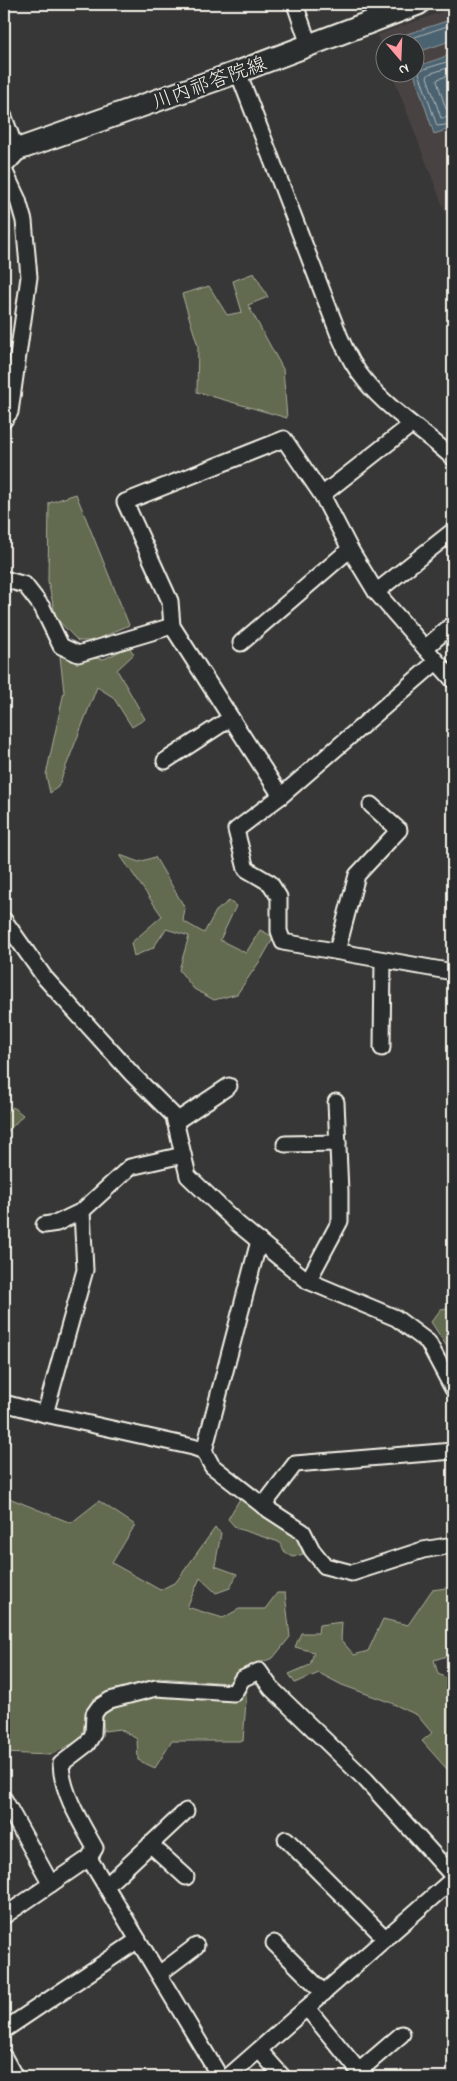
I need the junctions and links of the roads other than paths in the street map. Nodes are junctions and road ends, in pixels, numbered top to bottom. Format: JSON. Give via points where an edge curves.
{"nodes":[{"id":1,"x":295,"y":4,"type":"edge"},
{"id":2,"x":418,"y":4,"type":"edge"},
{"id":3,"x":309,"y":45,"type":"junction"},
{"id":4,"x":238,"y":72,"type":"junction"},
{"id":5,"x":4,"y":117,"type":"edge"},
{"id":6,"x":10,"y":156,"type":"edge"},
{"id":7,"x":4,"y":170,"type":"edge"},
{"id":8,"x":4,"y":420,"type":"edge"},
{"id":9,"x":411,"y":425,"type":"junction"},
{"id":10,"x":453,"y":458,"type":"edge"},
{"id":11,"x":322,"y":495,"type":"junction"},
{"id":12,"x":453,"y":531,"type":"edge"},
{"id":13,"x":350,"y":549,"type":"junction"},
{"id":14,"x":4,"y":579,"type":"edge"},
{"id":15,"x":376,"y":592,"type":"junction"},
{"id":16,"x":453,"y":624,"type":"edge"},
{"id":17,"x":172,"y":626,"type":"junction"},
{"id":18,"x":241,"y":644,"type":"dead end"},
{"id":19,"x":425,"y":648,"type":"junction"},
{"id":20,"x":436,"y":662,"type":"junction"},
{"id":21,"x":453,"y":680,"type":"edge"},
{"id":22,"x":231,"y":718,"type":"junction"},
{"id":23,"x":165,"y":761,"type":"dead end"},
{"id":24,"x":281,"y":796,"type":"junction"},
{"id":25,"x":371,"y":804,"type":"dead end"},
{"id":26,"x":4,"y":920,"type":"edge"},
{"id":27,"x":337,"y":952,"type":"junction"},
{"id":28,"x":383,"y":960,"type":"junction"},
{"id":29,"x":453,"y":972,"type":"edge"},
{"id":30,"x":382,"y":1048,"type":"dead end"},
{"id":31,"x":229,"y":1086,"type":"dead end"},
{"id":32,"x":336,"y":1102,"type":"dead end"},
{"id":33,"x":175,"y":1122,"type":"junction"},
{"id":34,"x":338,"y":1143,"type":"junction"},
{"id":35,"x":286,"y":1144,"type":"dead end"},
{"id":36,"x":183,"y":1155,"type":"junction"},
{"id":37,"x":82,"y":1211,"type":"junction"},
{"id":38,"x":44,"y":1225,"type":"dead end"},
{"id":39,"x":259,"y":1241,"type":"junction"},
{"id":40,"x":308,"y":1281,"type":"junction"},
{"id":41,"x":453,"y":1386,"type":"edge"},
{"id":42,"x":4,"y":1403,"type":"edge"},
{"id":43,"x":45,"y":1414,"type":"junction"},
{"id":44,"x":204,"y":1451,"type":"junction"},
{"id":45,"x":453,"y":1451,"type":"edge"},
{"id":46,"x":263,"y":1506,"type":"junction"},
{"id":47,"x":453,"y":1544,"type":"edge"},
{"id":48,"x":4,"y":1799,"type":"edge"},
{"id":49,"x":186,"y":1811,"type":"dead end"},
{"id":50,"x":286,"y":1839,"type":"dead end"},
{"id":51,"x":150,"y":1844,"type":"junction"},
{"id":52,"x":88,"y":1858,"type":"junction"},
{"id":53,"x":186,"y":1877,"type":"dead end"},
{"id":54,"x":450,"y":1881,"type":"edge"},
{"id":55,"x":51,"y":1884,"type":"junction"},
{"id":56,"x":106,"y":1886,"type":"junction"},
{"id":57,"x":453,"y":1900,"type":"edge"},
{"id":58,"x":4,"y":1916,"type":"edge"},
{"id":59,"x":386,"y":1939,"type":"junction"},
{"id":60,"x":138,"y":1940,"type":"junction"},
{"id":61,"x":274,"y":1942,"type":"dead end"},
{"id":62,"x":196,"y":1946,"type":"dead end"},
{"id":63,"x":159,"y":1974,"type":"junction"},
{"id":64,"x":324,"y":1993,"type":"junction"},
{"id":65,"x":307,"y":2008,"type":"junction"},
{"id":66,"x":4,"y":2030,"type":"edge"},
{"id":67,"x":402,"y":2034,"type":"dead end"},
{"id":68,"x":259,"y":2050,"type":"junction"},
{"id":69,"x":4,"y":2057,"type":"edge"},
{"id":70,"x":15,"y":2077,"type":"edge"},
{"id":71,"x":220,"y":2077,"type":"edge"},
{"id":72,"x":228,"y":2077,"type":"edge"},
{"id":73,"x":283,"y":2077,"type":"edge"}],
"edges":[{"from":1,"to":3,"type":"street"},
{"from":2,"to":3,"type":"main road","name":"川内祁答院線"},
{"from":3,"to":4,"type":"main road","name":"川内祁答院線"},
{"from":4,"to":6,"type":"main road","name":"川内祁答院線"},
{"from":4,"to":9,"type":"street","via":[[350,361],[366,383]]},
{"from":5,"to":6,"type":"street"},
{"from":7,"to":8,"type":"street","via":[[24,221],[29,277],[10,412]]},
{"from":9,"to":10,"type":"street"},
{"from":9,"to":11,"type":"street"},
{"from":11,"to":13,"type":"street"},
{"from":11,"to":17,"type":"street","via":[[284,439],[125,502],[170,601]]},
{"from":12,"to":15,"type":"street"},
{"from":13,"to":15,"type":"street"},
{"from":13,"to":18,"type":"street"},
{"from":14,"to":17,"type":"street","via":[[25,584],[42,607],[61,646],[78,654]]},
{"from":15,"to":19,"type":"street"},
{"from":16,"to":19,"type":"street"},
{"from":17,"to":22,"type":"street"},
{"from":19,"to":20,"type":"street"},
{"from":20,"to":21,"type":"street"},
{"from":20,"to":24,"type":"street"},
{"from":22,"to":23,"type":"street"},
{"from":22,"to":24,"type":"street"},
{"from":24,"to":27,"type":"street","via":[[236,830],[246,869],[270,883],[280,897],[279,930],[283,942]]},
{"from":25,"to":27,"type":"street","via":[[399,830],[356,875]]},
{"from":26,"to":33,"type":"street","via":[[45,978],[174,1116]]},
{"from":27,"to":28,"type":"street"},
{"from":28,"to":29,"type":"street"},
{"from":28,"to":30,"type":"street"},
{"from":31,"to":33,"type":"street"},
{"from":32,"to":34,"type":"street"},
{"from":33,"to":36,"type":"street"},
{"from":34,"to":35,"type":"street"},
{"from":34,"to":40,"type":"street","via":[[340,1221]]},
{"from":36,"to":37,"type":"street","via":[[130,1167]]},
{"from":36,"to":39,"type":"street","via":[[188,1176]]},
{"from":37,"to":38,"type":"street","via":[[57,1223]]},
{"from":37,"to":43,"type":"street","via":[[85,1270]]},
{"from":39,"to":40,"type":"street"},
{"from":39,"to":44,"type":"street"},
{"from":40,"to":41,"type":"street","via":[[396,1318],[428,1342]]},
{"from":42,"to":43,"type":"street"},
{"from":43,"to":44,"type":"street"},
{"from":44,"to":46,"type":"street","via":[[212,1466]]},
{"from":45,"to":46,"type":"street","via":[[295,1464]]},
{"from":46,"to":47,"type":"street","via":[[303,1532],[325,1566],[352,1573],[423,1550]]},
{"from":48,"to":55,"type":"street"},
{"from":49,"to":51,"type":"street"},
{"from":50,"to":59,"type":"street"},
{"from":51,"to":53,"type":"street"},
{"from":51,"to":56,"type":"street"},
{"from":52,"to":54,"type":"street","via":[[95,1848],[78,1818],[61,1775],[61,1764],[87,1744],[93,1734],[94,1714],[98,1707],[110,1700],[156,1688],[234,1693],[242,1679],[259,1671],[271,1688],[366,1780]]},
{"from":52,"to":55,"type":"street"},
{"from":52,"to":56,"type":"street"},
{"from":54,"to":57,"type":"street"},
{"from":54,"to":59,"type":"street"},
{"from":55,"to":58,"type":"street"},
{"from":56,"to":60,"type":"street"},
{"from":59,"to":64,"type":"street"},
{"from":60,"to":63,"type":"street"},
{"from":60,"to":66,"type":"street"},
{"from":61,"to":64,"type":"street"},
{"from":62,"to":63,"type":"street"},
{"from":63,"to":71,"type":"street"},
{"from":64,"to":65,"type":"street"},
{"from":65,"to":67,"type":"street","via":[[359,2071]]},
{"from":65,"to":68,"type":"street"},
{"from":68,"to":72,"type":"street"},
{"from":68,"to":73,"type":"street"},
{"from":69,"to":70,"type":"street"}]}
